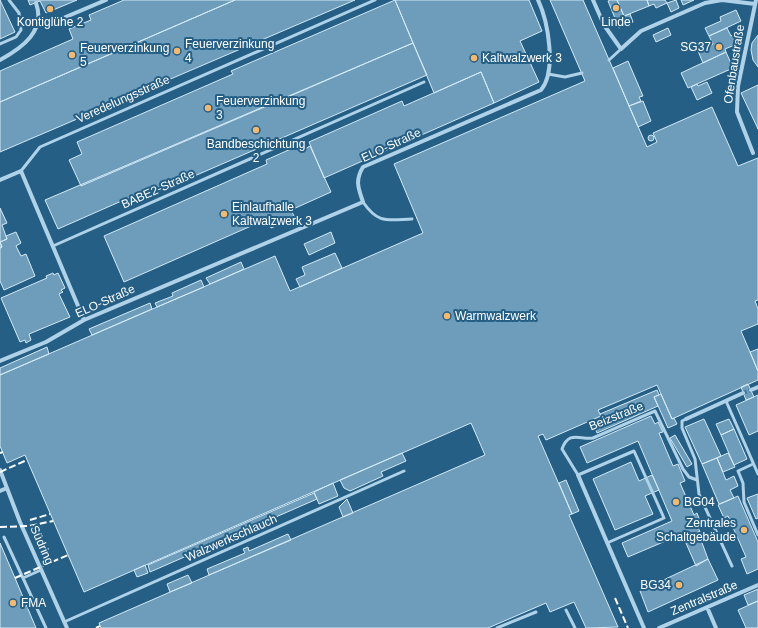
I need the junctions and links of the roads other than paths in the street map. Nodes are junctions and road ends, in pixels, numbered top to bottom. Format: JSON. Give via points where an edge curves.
{"nodes":[{"id":1,"x":9,"y":0,"type":"edge"},
{"id":2,"x":106,"y":0,"type":"edge"},
{"id":3,"x":375,"y":0,"type":"edge"},
{"id":4,"x":538,"y":0,"type":"edge"},
{"id":5,"x":592,"y":0,"type":"edge"},
{"id":6,"x":714,"y":0,"type":"edge"},
{"id":7,"x":755,"y":2,"type":"edge"},
{"id":8,"x":36,"y":3,"type":"dead end"},
{"id":9,"x":38,"y":20,"type":"junction"},
{"id":10,"x":0,"y":44,"type":"edge"},
{"id":11,"x":621,"y":49,"type":"junction"},
{"id":12,"x":0,"y":60,"type":"edge"},
{"id":13,"x":609,"y":60,"type":"dead end"},
{"id":14,"x":582,"y":73,"type":"dead end"},
{"id":15,"x":548,"y":74,"type":"junction"},
{"id":16,"x":424,"y":82,"type":"dead end"},
{"id":17,"x":753,"y":153,"type":"dead end"},
{"id":18,"x":21,"y":171,"type":"junction"},
{"id":19,"x":0,"y":180,"type":"edge"},
{"id":20,"x":363,"y":202,"type":"junction"},
{"id":21,"x":412,"y":219,"type":"dead end"},
{"id":22,"x":53,"y":246,"type":"junction"},
{"id":23,"x":84,"y":320,"type":"junction"},
{"id":24,"x":0,"y":361,"type":"edge"},
{"id":25,"x":758,"y":387,"type":"edge"},
{"id":26,"x":751,"y":390,"type":"tunnel mouth"},
{"id":27,"x":743,"y":393,"type":"tunnel mouth"},
{"id":28,"x":726,"y":401,"type":"junction"},
{"id":29,"x":686,"y":419,"type":"joint"},
{"id":30,"x":754,"y":464,"type":"junction"},
{"id":31,"x":0,"y":470,"type":"edge"},
{"id":32,"x":404,"y":471,"type":"dead end"},
{"id":33,"x":758,"y":474,"type":"edge"},
{"id":34,"x":578,"y":475,"type":"junction"},
{"id":35,"x":697,"y":480,"type":"junction"},
{"id":36,"x":7,"y":488,"type":"junction"},
{"id":37,"x":0,"y":491,"type":"edge"},
{"id":38,"x":758,"y":535,"type":"edge"},
{"id":39,"x":4,"y":537,"type":"dead end"},
{"id":40,"x":607,"y":543,"type":"junction"},
{"id":41,"x":732,"y":566,"type":"dead end"},
{"id":42,"x":41,"y":570,"type":"junction"},
{"id":43,"x":23,"y":578,"type":"junction"},
{"id":44,"x":758,"y":585,"type":"edge"},
{"id":45,"x":707,"y":607,"type":"junction"},
{"id":46,"x":566,"y":610,"type":"dead end"},
{"id":47,"x":536,"y":612,"type":"dead end"},
{"id":48,"x":64,"y":622,"type":"junction"},
{"id":49,"x":46,"y":628,"type":"edge"},
{"id":50,"x":67,"y":628,"type":"edge"},
{"id":51,"x":497,"y":628,"type":"edge"},
{"id":52,"x":575,"y":628,"type":"edge"},
{"id":53,"x":644,"y":628,"type":"edge"},
{"id":54,"x":659,"y":628,"type":"edge"},
{"id":55,"x":716,"y":628,"type":"edge"}],
"edges":[{"from":1,"to":10,"type":"lane","via":[[19,13],[21,30],[16,37]]},
{"from":2,"to":9,"type":"street","via":[[61,19]]},
{"from":3,"to":18,"type":"lane","name":"Veredelungsstraße","via":[[40,147]]},
{"from":4,"to":15,"type":"street","name":"ELO-Straße","via":[[545,17],[549,44]]},
{"from":5,"to":11,"type":"street","via":[[604,25]]},
{"from":6,"to":7,"type":"street"},
{"from":6,"to":11,"type":"street","via":[[645,29]]},
{"from":7,"to":17,"type":"street","name":"Ofenbaustraße","via":[[738,86],[737,112]]},
{"from":8,"to":9,"type":"street"},
{"from":9,"to":12,"type":"street","via":[[28,41]]},
{"from":11,"to":13,"type":"lane"},
{"from":14,"to":15,"type":"lane","via":[[565,77]]},
{"from":15,"to":20,"type":"street","name":"ELO-Straße","via":[[546,84],[541,90],[363,167],[358,176]]},
{"from":16,"to":22,"type":"lane","name":"BABE2-Straße"},
{"from":18,"to":19,"type":"street","name":"Veredelungsstraße"},
{"from":18,"to":22,"type":"street"},
{"from":20,"to":21,"type":"lane","via":[[372,215],[379,218]]},
{"from":20,"to":23,"type":"street","name":"ELO-Straße"},
{"from":22,"to":23,"type":"street"},
{"from":23,"to":24,"type":"street","name":"ELO-Straße","via":[[46,342]]},
{"from":25,"to":26,"type":"street"},
{"from":27,"to":28,"type":"street"},
{"from":28,"to":29,"type":"street"},
{"from":28,"to":30,"type":"lane"},
{"from":29,"to":35,"type":"lane","via":[[682,422],[682,428],[693,453]]},
{"from":30,"to":33,"type":"lane"},
{"from":30,"to":38,"type":"lane","via":[[738,471],[743,484],[744,502]]},
{"from":31,"to":36,"type":"street","name":"Südring"},
{"from":32,"to":48,"type":"lane","name":"Walzwerkschlauch"},
{"from":34,"to":35,"type":"lane","name":"Beizstraße","via":[[563,453],[562,448],[567,441],[576,436],[593,438],[655,410],[683,468],[689,477]]},
{"from":34,"to":40,"type":"street","name":"Beizstraße"},
{"from":34,"to":40,"type":"lane","via":[[634,450],[662,512],[664,518]]},
{"from":35,"to":41,"type":"lane","via":[[699,494]]},
{"from":36,"to":37,"type":"street"},
{"from":36,"to":42,"type":"street","name":"Südring"},
{"from":39,"to":43,"type":"lane"},
{"from":40,"to":53,"type":"street","name":"Beizstraße"},
{"from":42,"to":43,"type":"lane"},
{"from":42,"to":48,"type":"street","name":"Südring"},
{"from":43,"to":49,"type":"lane"},
{"from":44,"to":45,"type":"street","name":"Zentralstraße"},
{"from":45,"to":54,"type":"street","name":"Zentralstraße"},
{"from":45,"to":55,"type":"street"},
{"from":46,"to":52,"type":"lane"},
{"from":47,"to":51,"type":"lane"},
{"from":48,"to":50,"type":"street","name":"Südring"}]}
